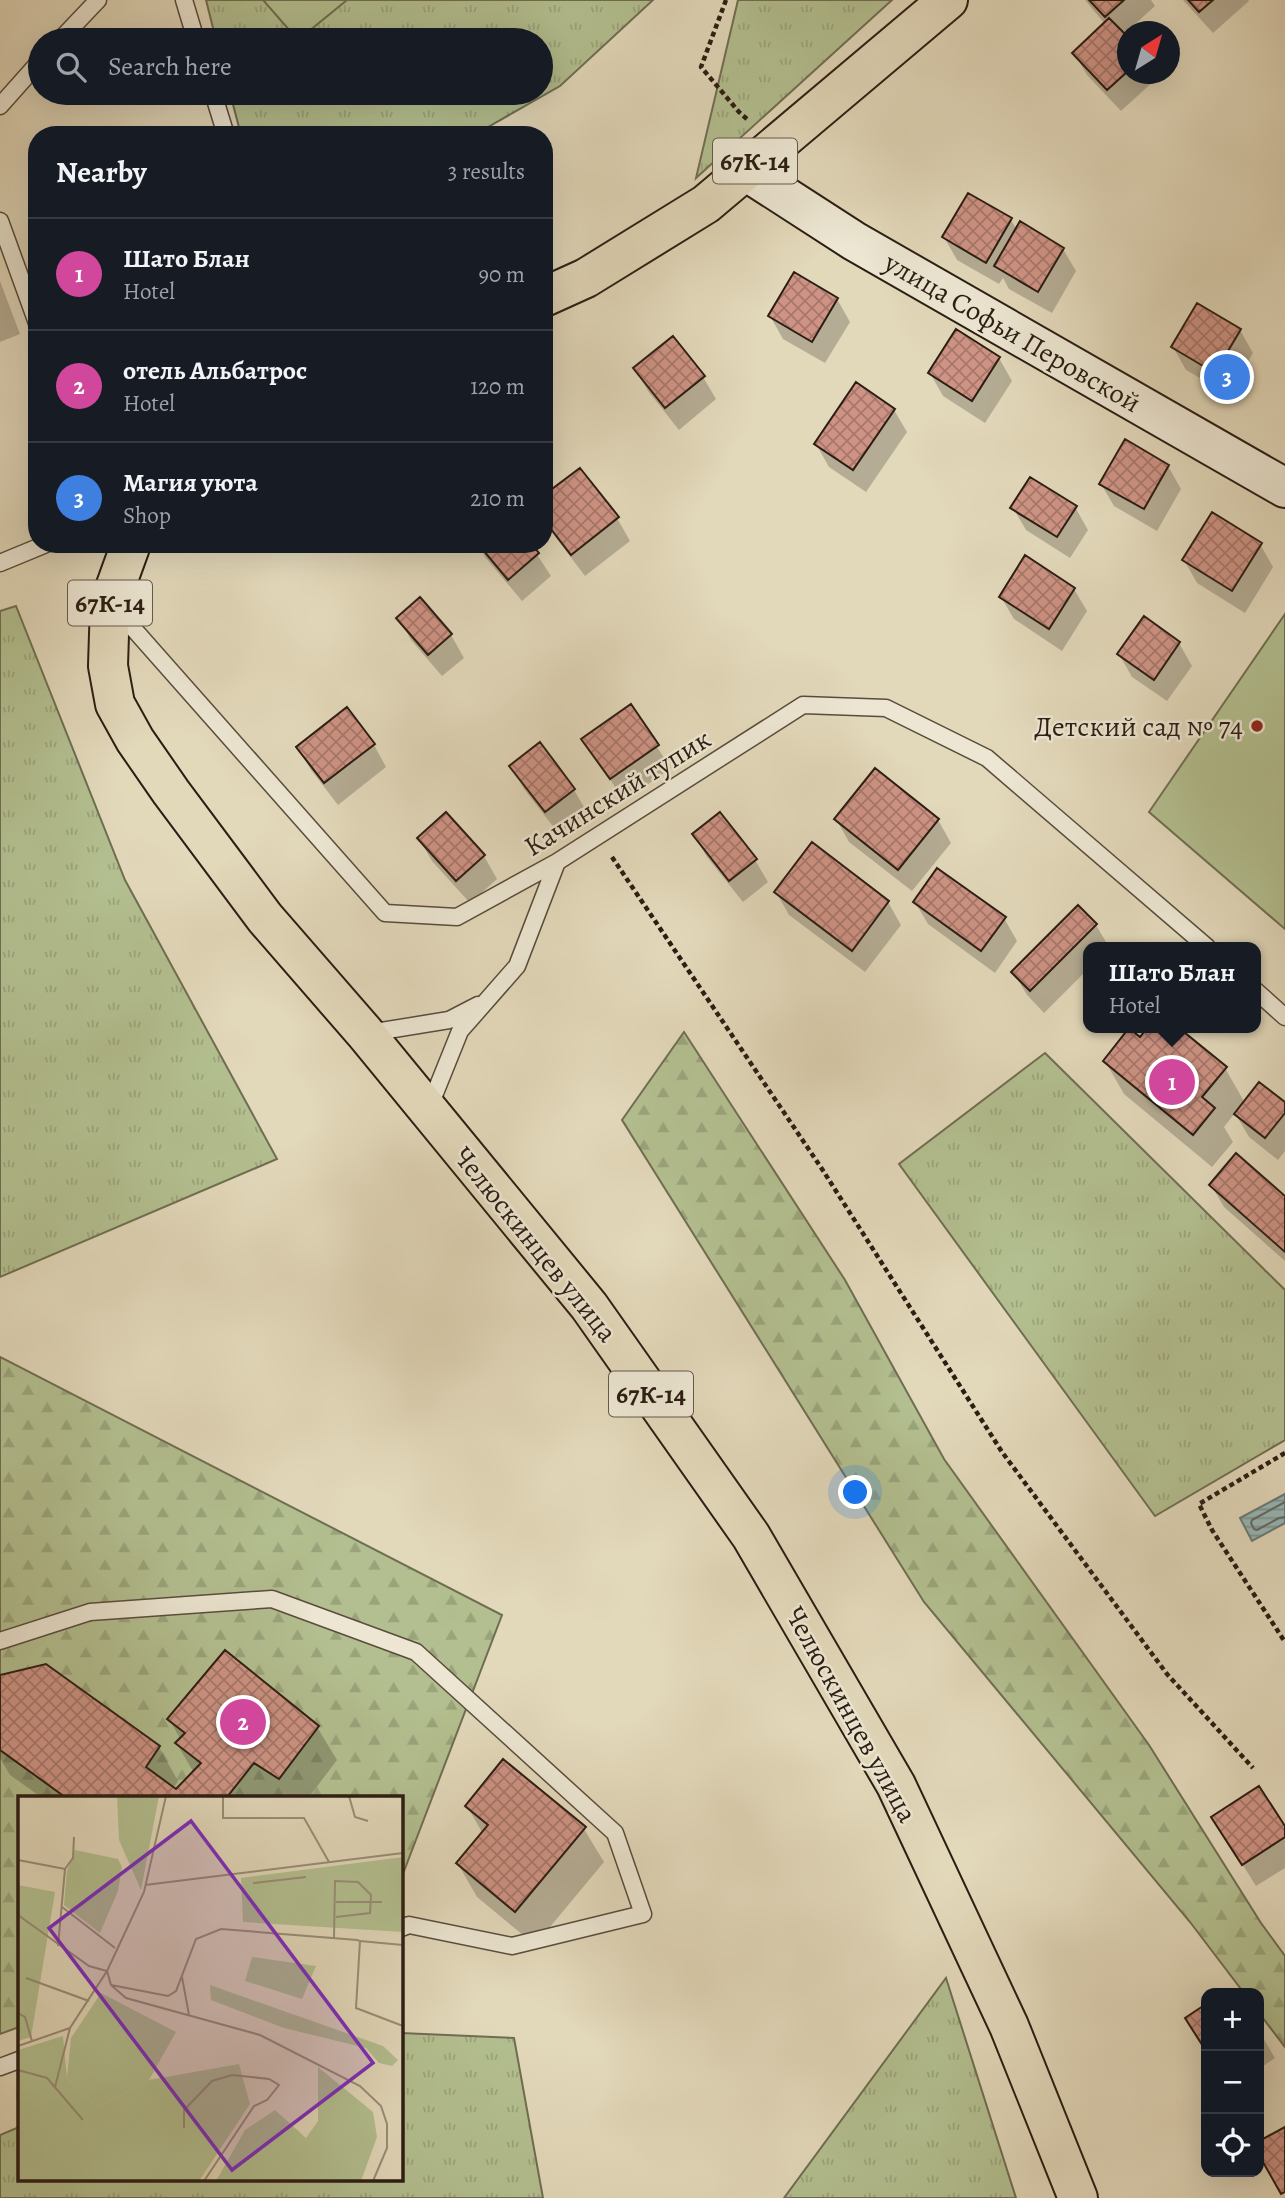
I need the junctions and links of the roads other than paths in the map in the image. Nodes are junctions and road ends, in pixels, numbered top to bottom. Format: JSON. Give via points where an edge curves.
{"nodes":[{"id":1,"x":98,"y":0,"type":"edge"},
{"id":2,"x":184,"y":0,"type":"edge"},
{"id":3,"x":948,"y":0,"type":"edge"},
{"id":4,"x":71,"y":28,"type":"edge"},
{"id":5,"x":192,"y":28,"type":"edge"},
{"id":6,"x":28,"y":74,"type":"edge"},
{"id":7,"x":217,"y":105,"type":"edge"},
{"id":8,"x":0,"y":106,"type":"edge"},
{"id":9,"x":223,"y":126,"type":"edge"},
{"id":10,"x":744,"y":170,"type":"junction"},
{"id":11,"x":0,"y":221,"type":"edge"},
{"id":12,"x":553,"y":293,"type":"edge"},
{"id":13,"x":28,"y":298,"type":"edge"},
{"id":14,"x":1285,"y":488,"type":"edge"},
{"id":15,"x":28,"y":552,"type":"edge"},
{"id":16,"x":128,"y":553,"type":"edge"},
{"id":17,"x":0,"y":564,"type":"edge"},
{"id":18,"x":110,"y":602,"type":"junction"},
{"id":19,"x":557,"y":862,"type":"junction"},
{"id":20,"x":1201,"y":942,"type":"edge"},
{"id":21,"x":1261,"y":995,"type":"edge"},
{"id":22,"x":487,"y":1000,"type":"junction"},
{"id":23,"x":1285,"y":1017,"type":"edge"},
{"id":24,"x":365,"y":1033,"type":"junction"},
{"id":25,"x":428,"y":1110,"type":"junction"},
{"id":26,"x":0,"y":1641,"type":"edge"},
{"id":27,"x":402,"y":1927,"type":"edge"},
{"id":28,"x":18,"y":2060,"type":"edge"},
{"id":29,"x":0,"y":2067,"type":"edge"},
{"id":30,"x":1078,"y":2198,"type":"edge"}],
"edges":[{"from":1,"to":4,"type":"lane"},
{"from":2,"to":5,"type":"lane"},
{"from":3,"to":10,"type":"main road","number":"67К-14"},
{"from":6,"to":8,"type":"lane"},
{"from":7,"to":9,"type":"lane"},
{"from":10,"to":12,"type":"main road","number":"67К-14","via":[[706,204],[586,278]]},
{"from":10,"to":14,"type":"street","name":"улица Софьи Перовской","via":[[854,241]]},
{"from":11,"to":13,"type":"lane"},
{"from":15,"to":17,"type":"lane"},
{"from":16,"to":18,"type":"main road","number":"67К-14"},
{"from":18,"to":19,"type":"lane","name":"Качинский тупик","via":[[385,912],[457,917]]},
{"from":18,"to":24,"type":"main road","name":"Челюскинцев улица","number":"67К-14","via":[[108,666],[115,704],[135,740],[265,918]]},
{"from":19,"to":20,"type":"lane","name":"Качинский тупик","via":[[803,705],[886,708],[987,758]]},
{"from":19,"to":22,"type":"lane","via":[[517,966]]},
{"from":21,"to":23,"type":"lane"},
{"from":22,"to":24,"type":"lane","via":[[449,1020]]},
{"from":22,"to":25,"type":"lane","via":[[460,1031]]},
{"from":24,"to":25,"type":"main road","name":"Челюскинцев улица","number":"67К-14"},
{"from":25,"to":30,"type":"main road","name":"Челюскинцев улица","number":"67К-14","via":[[589,1306],[751,1536],[895,1785],[1009,2026]]},
{"from":26,"to":27,"type":"lane","via":[[90,1612],[272,1599],[416,1652],[615,1833],[643,1914],[512,1946],[409,1924]]},
{"from":28,"to":29,"type":"lane"}]}
